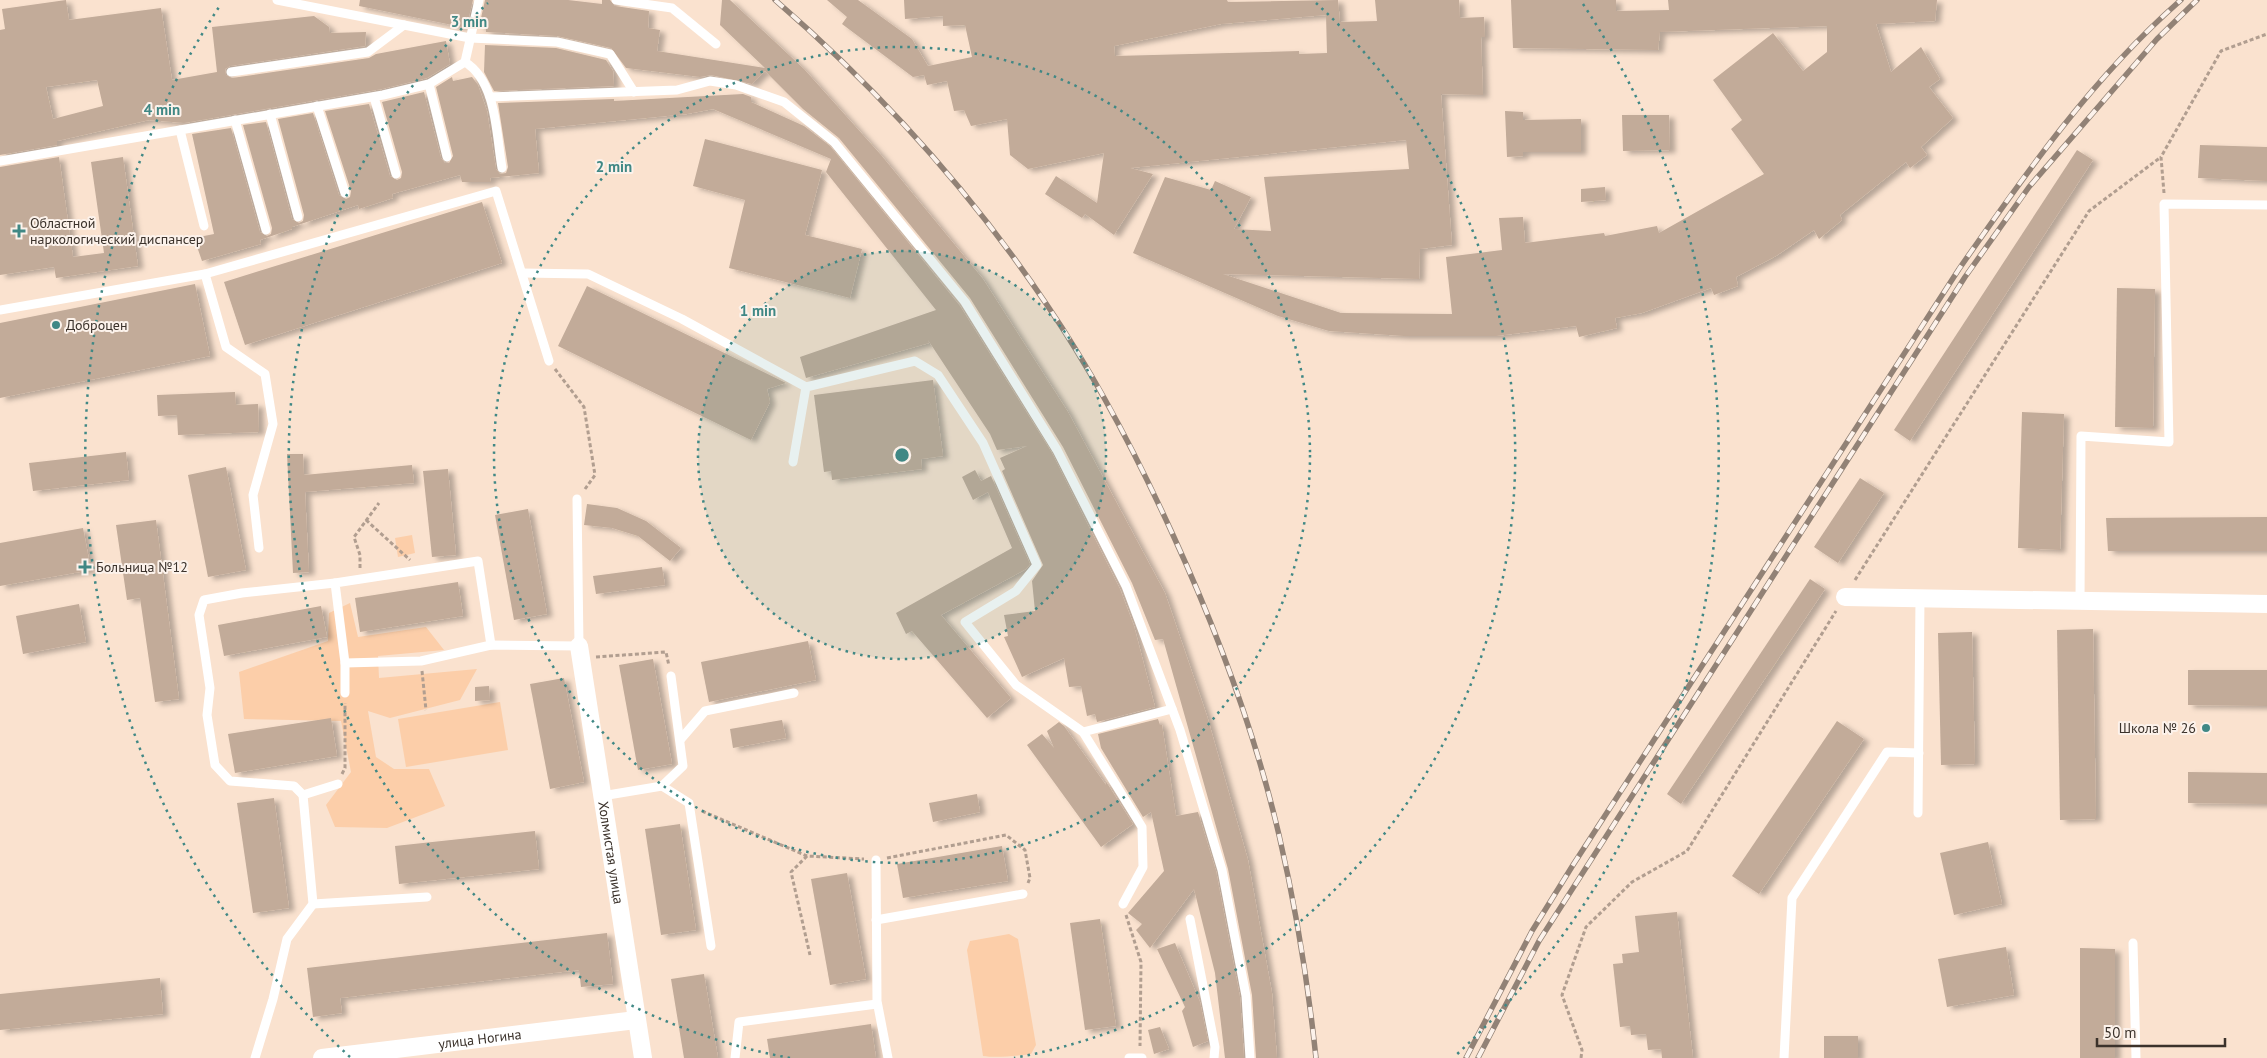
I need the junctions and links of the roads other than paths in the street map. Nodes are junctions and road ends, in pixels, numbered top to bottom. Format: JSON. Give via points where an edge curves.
{"nodes":[{"id":1,"x":276,"y":0,"type":"edge"},
{"id":2,"x":479,"y":0,"type":"edge"},
{"id":3,"x":616,"y":0,"type":"edge"},
{"id":4,"x":404,"y":25,"type":"junction"},
{"id":5,"x":470,"y":38,"type":"junction"},
{"id":6,"x":716,"y":44,"type":"dead end"},
{"id":7,"x":465,"y":62,"type":"junction"},
{"id":8,"x":231,"y":72,"type":"dead end"},
{"id":9,"x":429,"y":84,"type":"junction"},
{"id":10,"x":634,"y":92,"type":"junction"},
{"id":11,"x":374,"y":97,"type":"junction"},
{"id":12,"x":490,"y":97,"type":"junction"},
{"id":13,"x":316,"y":106,"type":"junction"},
{"id":14,"x":270,"y":114,"type":"junction"},
{"id":15,"x":235,"y":120,"type":"junction"},
{"id":16,"x":180,"y":130,"type":"junction"},
{"id":17,"x":447,"y":157,"type":"dead end"},
{"id":18,"x":0,"y":161,"type":"edge"},
{"id":19,"x":502,"y":168,"type":"dead end"},
{"id":20,"x":396,"y":174,"type":"dead end"},
{"id":21,"x":346,"y":193,"type":"dead end"},
{"id":22,"x":2267,"y":205,"type":"edge"},
{"id":23,"x":298,"y":216,"type":"dead end"},
{"id":24,"x":204,"y":226,"type":"dead end"},
{"id":25,"x":266,"y":230,"type":"dead end"},
{"id":26,"x":522,"y":273,"type":"junction"},
{"id":27,"x":205,"y":274,"type":"junction"},
{"id":28,"x":0,"y":310,"type":"edge"},
{"id":29,"x":549,"y":361,"type":"road end"},
{"id":30,"x":806,"y":386,"type":"junction"},
{"id":31,"x":793,"y":462,"type":"dead end"},
{"id":32,"x":577,"y":500,"type":"road end"},
{"id":33,"x":259,"y":548,"type":"dead end"},
{"id":34,"x":336,"y":583,"type":"junction"},
{"id":35,"x":1845,"y":597,"type":"road end"},
{"id":36,"x":1920,"y":598,"type":"junction"},
{"id":37,"x":2080,"y":601,"type":"junction"},
{"id":38,"x":2267,"y":604,"type":"edge"},
{"id":39,"x":490,"y":645,"type":"junction"},
{"id":40,"x":580,"y":652,"type":"junction"},
{"id":41,"x":345,"y":663,"type":"junction"},
{"id":42,"x":671,"y":676,"type":"road end"},
{"id":43,"x":345,"y":693,"type":"road end"},
{"id":44,"x":794,"y":693,"type":"dead end"},
{"id":45,"x":1172,"y":709,"type":"junction"},
{"id":46,"x":1082,"y":732,"type":"junction"},
{"id":47,"x":680,"y":740,"type":"junction"},
{"id":48,"x":1919,"y":753,"type":"junction"},
{"id":49,"x":338,"y":784,"type":"road end"},
{"id":50,"x":662,"y":786,"type":"junction"},
{"id":51,"x":303,"y":795,"type":"junction"},
{"id":52,"x":602,"y":796,"type":"junction"},
{"id":53,"x":1918,"y":813,"type":"dead end"},
{"id":54,"x":876,"y":860,"type":"road end"},
{"id":55,"x":1023,"y":894,"type":"road end"},
{"id":56,"x":427,"y":897,"type":"dead end"},
{"id":57,"x":313,"y":904,"type":"junction"},
{"id":58,"x":1123,"y":904,"type":"road end"},
{"id":59,"x":876,"y":920,"type":"junction"},
{"id":60,"x":1190,"y":920,"type":"dead end"},
{"id":61,"x":2134,"y":943,"type":"dead end"},
{"id":62,"x":711,"y":946,"type":"dead end"},
{"id":63,"x":877,"y":1004,"type":"junction"},
{"id":64,"x":636,"y":1020,"type":"junction"},
{"id":65,"x":373,"y":1055,"type":"edge"},
{"id":66,"x":1141,"y":1057,"type":"edge"},
{"id":67,"x":255,"y":1058,"type":"edge"},
{"id":68,"x":322,"y":1058,"type":"edge"},
{"id":69,"x":643,"y":1058,"type":"edge"},
{"id":70,"x":735,"y":1058,"type":"edge"},
{"id":71,"x":888,"y":1058,"type":"edge"},
{"id":72,"x":1129,"y":1058,"type":"edge"},
{"id":73,"x":1214,"y":1058,"type":"edge"},
{"id":74,"x":1250,"y":1058,"type":"edge"},
{"id":75,"x":1784,"y":1058,"type":"edge"},
{"id":76,"x":2136,"y":1058,"type":"edge"}],
"edges":[{"from":1,"to":4,"type":"lane"},
{"from":2,"to":5,"type":"lane"},
{"from":3,"to":6,"type":"lane","via":[[672,8]]},
{"from":4,"to":5,"type":"lane"},
{"from":4,"to":8,"type":"lane","via":[[368,52]]},
{"from":5,"to":7,"type":"lane"},
{"from":5,"to":10,"type":"lane","via":[[557,42],[610,54]]},
{"from":7,"to":9,"type":"lane"},
{"from":7,"to":12,"type":"lane","via":[[475,68]]},
{"from":9,"to":11,"type":"lane"},
{"from":9,"to":17,"type":"lane"},
{"from":10,"to":12,"type":"lane"},
{"from":10,"to":45,"type":"lane","via":[[677,90],[710,81],[736,85],[784,102],[834,142],[965,302],[1057,450],[1126,586]]},
{"from":11,"to":13,"type":"lane"},
{"from":11,"to":20,"type":"lane"},
{"from":12,"to":19,"type":"lane"},
{"from":13,"to":14,"type":"lane"},
{"from":13,"to":21,"type":"lane"},
{"from":14,"to":15,"type":"lane"},
{"from":14,"to":23,"type":"lane"},
{"from":15,"to":16,"type":"lane"},
{"from":15,"to":25,"type":"lane"},
{"from":16,"to":18,"type":"lane"},
{"from":16,"to":24,"type":"lane"},
{"from":22,"to":37,"type":"lane","via":[[2164,204],[2169,442],[2081,436]]},
{"from":26,"to":27,"type":"lane","via":[[496,191]]},
{"from":26,"to":29,"type":"lane"},
{"from":26,"to":30,"type":"lane","via":[[588,274],[682,319]]},
{"from":27,"to":28,"type":"lane"},
{"from":27,"to":33,"type":"lane","via":[[226,347],[265,374],[272,424],[253,495]]},
{"from":30,"to":31,"type":"lane"},
{"from":30,"to":46,"type":"lane","via":[[915,361],[938,375],[983,443],[1037,566],[1016,591],[965,622],[1016,685]]},
{"from":32,"to":40,"type":"lane"},
{"from":34,"to":39,"type":"lane","via":[[478,561]]},
{"from":34,"to":41,"type":"lane"},
{"from":34,"to":51,"type":"lane","via":[[204,600],[199,615],[210,688],[207,715],[215,765],[230,781],[294,786]]},
{"from":35,"to":36,"type":"street"},
{"from":36,"to":37,"type":"street"},
{"from":36,"to":48,"type":"lane"},
{"from":37,"to":38,"type":"street"},
{"from":39,"to":40,"type":"lane"},
{"from":39,"to":41,"type":"lane","via":[[421,661]]},
{"from":40,"to":52,"type":"street","name":"Холмистая улица"},
{"from":41,"to":43,"type":"lane"},
{"from":42,"to":47,"type":"lane"},
{"from":44,"to":47,"type":"lane","via":[[705,711]]},
{"from":45,"to":46,"type":"lane"},
{"from":45,"to":74,"type":"lane","via":[[1222,870],[1246,996]]},
{"from":46,"to":58,"type":"lane","via":[[1142,827],[1143,867]]},
{"from":47,"to":50,"type":"lane","via":[[683,766]]},
{"from":48,"to":53,"type":"lane"},
{"from":48,"to":75,"type":"lane","via":[[1887,752],[1792,898]]},
{"from":49,"to":51,"type":"lane"},
{"from":50,"to":52,"type":"lane"},
{"from":50,"to":62,"type":"lane","via":[[690,806]]},
{"from":51,"to":57,"type":"lane"},
{"from":52,"to":64,"type":"street","name":"Холмистая улица"},
{"from":54,"to":59,"type":"lane"},
{"from":55,"to":59,"type":"lane"},
{"from":56,"to":57,"type":"lane"},
{"from":57,"to":67,"type":"lane","via":[[287,939]]},
{"from":59,"to":63,"type":"lane"},
{"from":60,"to":73,"type":"lane","via":[[1215,1047]]},
{"from":61,"to":76,"type":"lane"},
{"from":63,"to":70,"type":"lane","via":[[739,1022]]},
{"from":63,"to":71,"type":"lane"},
{"from":64,"to":65,"type":"street","name":"улица Ногина"},
{"from":64,"to":69,"type":"street","name":"Холмистая улица"},
{"from":65,"to":68,"type":"street","name":"улица Ногина"},
{"from":66,"to":72,"type":"lane"}]}
